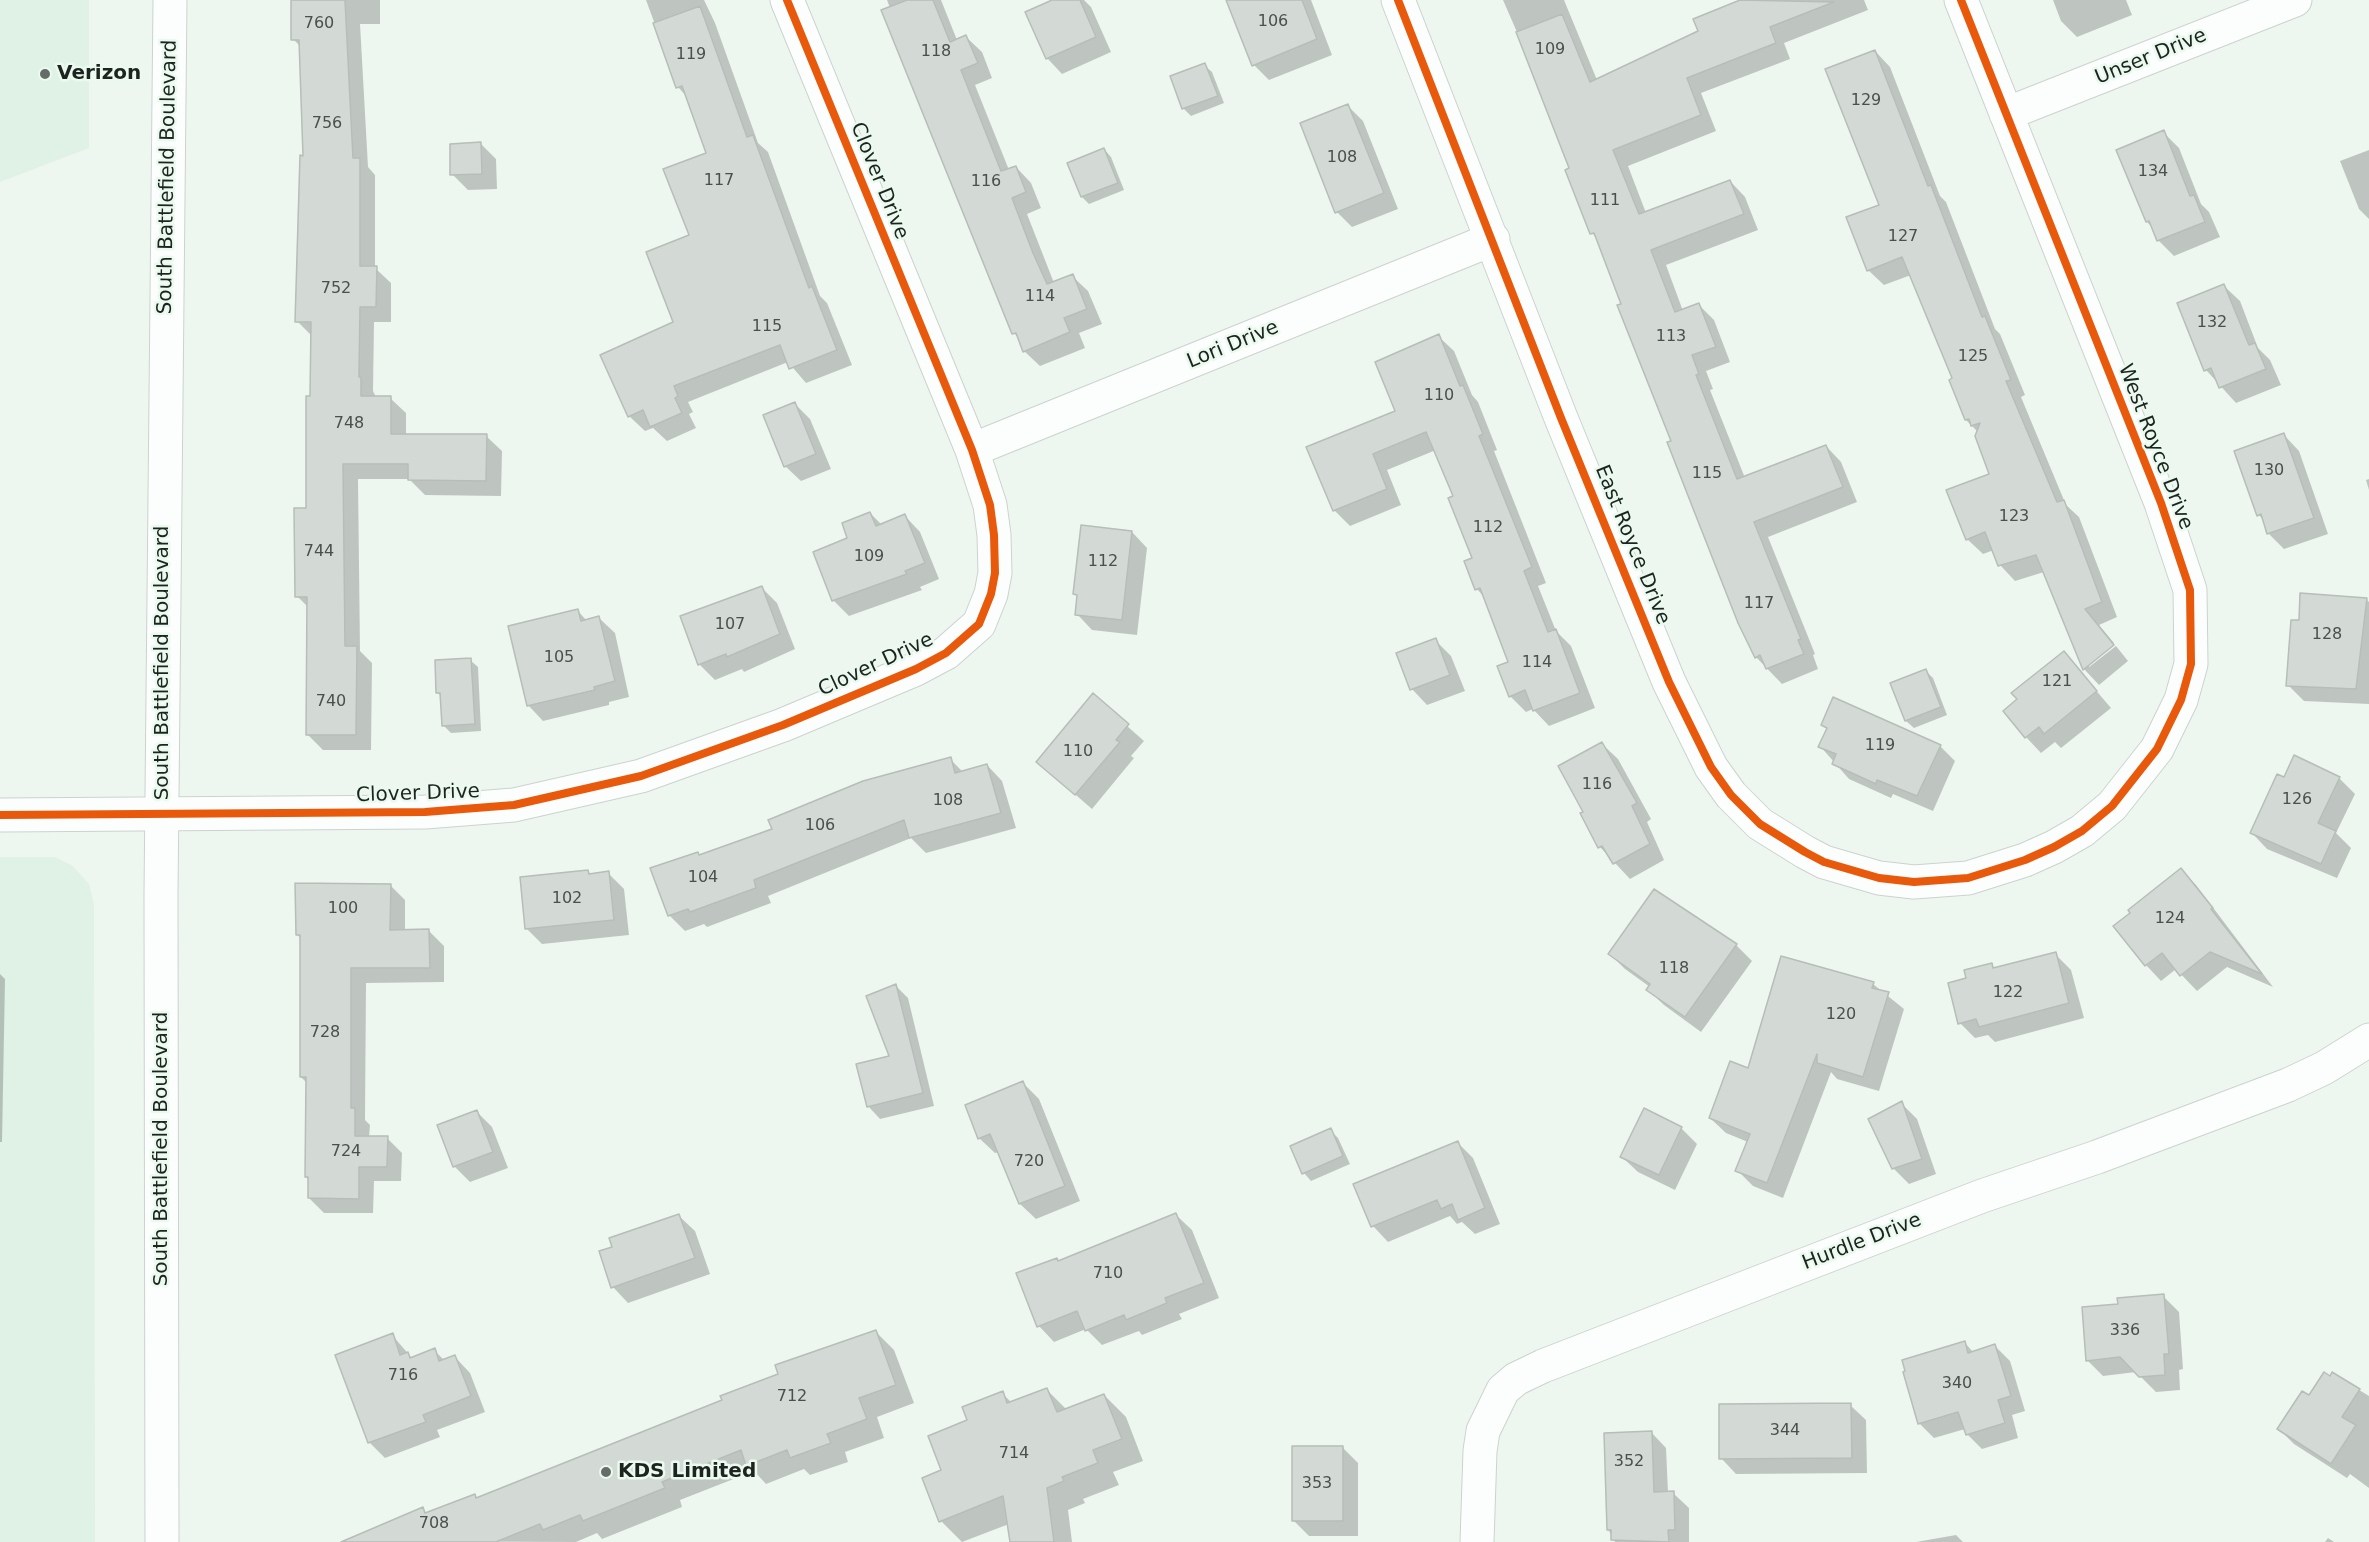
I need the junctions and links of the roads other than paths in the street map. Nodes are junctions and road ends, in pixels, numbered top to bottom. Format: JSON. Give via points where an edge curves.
{"nodes":[{"id":1,"x":170,"y":0,"type":"edge"},
{"id":2,"x":787,"y":0,"type":"edge"},
{"id":3,"x":1398,"y":0,"type":"edge"},
{"id":4,"x":1960,"y":0,"type":"edge"},
{"id":5,"x":2295,"y":0,"type":"edge"},
{"id":6,"x":2006,"y":114,"type":"junction"},
{"id":7,"x":1493,"y":239,"type":"junction"},
{"id":8,"x":972,"y":450,"type":"junction"},
{"id":9,"x":163,"y":814,"type":"junction"},
{"id":10,"x":0,"y":815,"type":"edge"},
{"id":11,"x":2025,"y":860,"type":"joint"},
{"id":12,"x":2369,"y":1040,"type":"edge"},
{"id":13,"x":162,"y":1542,"type":"edge"},
{"id":14,"x":1477,"y":1542,"type":"edge"}],
"edges":[{"from":1,"to":9,"type":"street","name":"South Battlefield Boulevard"},
{"from":2,"to":8,"type":"street","name":"Clover Drive"},
{"from":3,"to":7,"type":"street","name":"East Royce Drive"},
{"from":4,"to":6,"type":"street","name":"West Royce Drive"},
{"from":5,"to":6,"type":"street","name":"Unser Drive"},
{"from":6,"to":11,"type":"street","name":"West Royce Drive","via":[[2161,503],[2190,590],[2192,610],[2191,664],[2181,700],[2157,749],[2112,806],[2082,831]]},
{"from":7,"to":8,"type":"street","name":"Lori Drive"},
{"from":7,"to":11,"type":"street","name":"East Royce Drive","via":[[1669,682],[1711,767],[1731,795],[1760,824],[1814,857],[1879,878],[1914,882],[1968,878]]},
{"from":8,"to":9,"type":"street","name":"Clover Drive","via":[[990,506],[994,535],[991,594],[979,624],[946,653],[916,669],[783,725],[640,776],[514,805],[425,813]]},
{"from":9,"to":10,"type":"street","name":"Clover Drive"},
{"from":9,"to":13,"type":"street","name":"South Battlefield Boulevard"},
{"from":12,"to":14,"type":"street","name":"Hurdle Drive","via":[[2288,1085],[1982,1196],[1516,1378],[1503,1390],[1483,1431]]}]}
